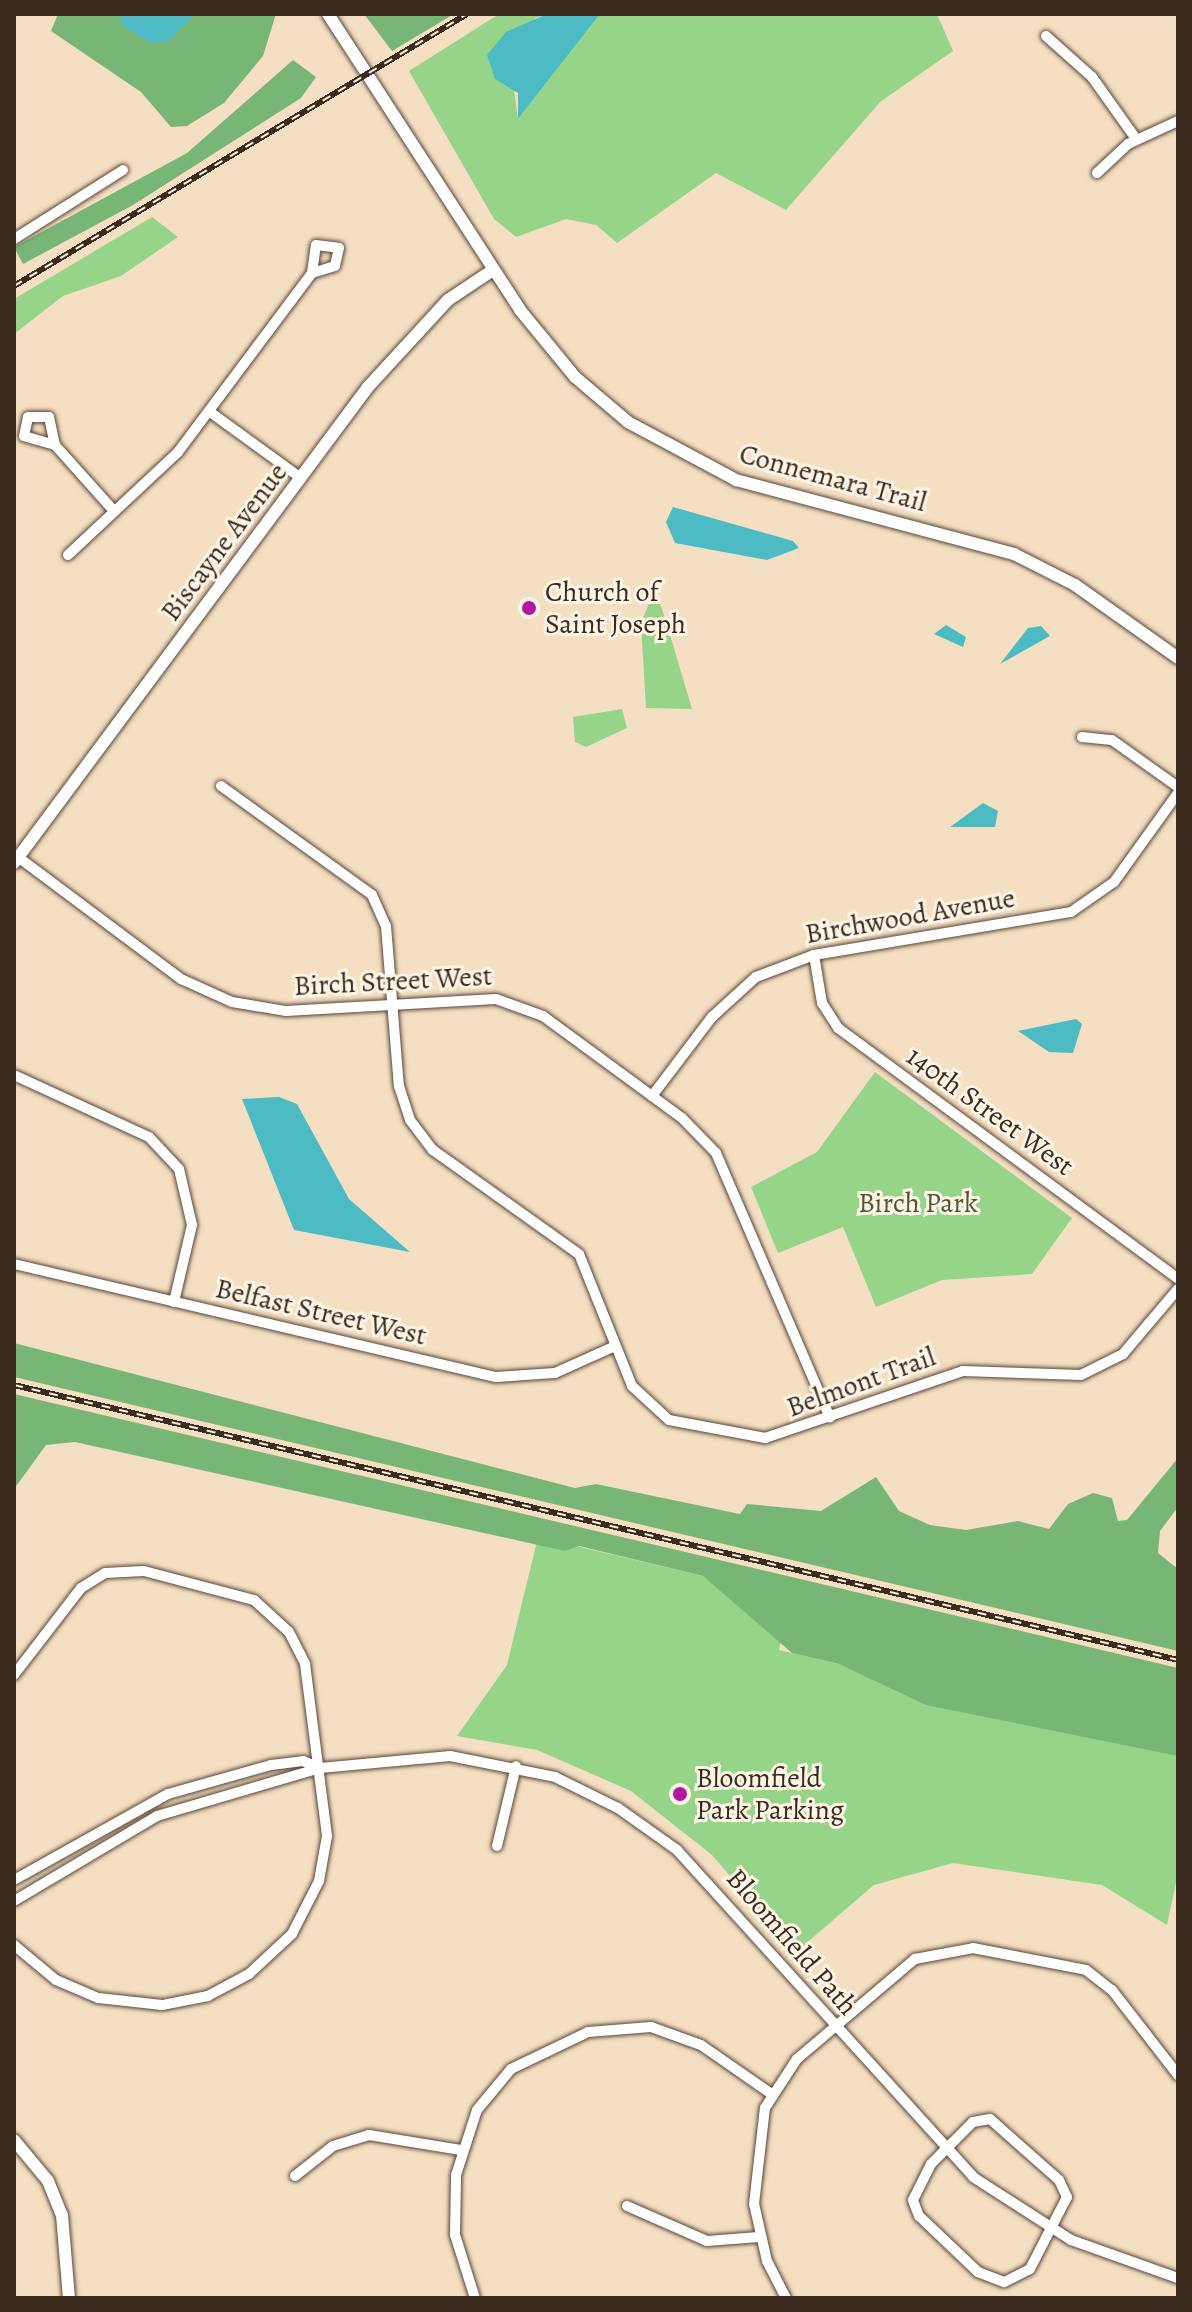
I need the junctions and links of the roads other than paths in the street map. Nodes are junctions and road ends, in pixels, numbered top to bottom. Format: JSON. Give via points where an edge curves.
{"nodes":[{"id":1,"x":328,"y":14,"type":"edge"},
{"id":2,"x":1046,"y":36,"type":"dead end"},
{"id":3,"x":1178,"y":121,"type":"edge"},
{"id":4,"x":1136,"y":139,"type":"junction"},
{"id":5,"x":123,"y":170,"type":"dead end"},
{"id":6,"x":1097,"y":173,"type":"dead end"},
{"id":7,"x":14,"y":239,"type":"edge"},
{"id":8,"x":493,"y":270,"type":"junction"},
{"id":9,"x":312,"y":273,"type":"dead end"},
{"id":10,"x":210,"y":412,"type":"junction"},
{"id":11,"x":55,"y":445,"type":"dead end"},
{"id":12,"x":301,"y":478,"type":"junction"},
{"id":13,"x":114,"y":511,"type":"junction"},
{"id":14,"x":68,"y":555,"type":"dead end"},
{"id":15,"x":1178,"y":658,"type":"edge"},
{"id":16,"x":1082,"y":737,"type":"dead end"},
{"id":17,"x":221,"y":786,"type":"dead end"},
{"id":18,"x":1178,"y":787,"type":"edge"},
{"id":19,"x":1178,"y":793,"type":"edge"},
{"id":20,"x":16,"y":860,"type":"edge"},
{"id":21,"x":814,"y":955,"type":"junction"},
{"id":22,"x":392,"y":1006,"type":"junction"},
{"id":23,"x":14,"y":1075,"type":"edge"},
{"id":24,"x":652,"y":1096,"type":"junction"},
{"id":25,"x":14,"y":1264,"type":"edge"},
{"id":26,"x":1178,"y":1279,"type":"edge"},
{"id":27,"x":1178,"y":1289,"type":"edge"},
{"id":28,"x":174,"y":1302,"type":"junction"},
{"id":29,"x":615,"y":1346,"type":"junction"},
{"id":30,"x":830,"y":1418,"type":"junction"},
{"id":31,"x":14,"y":1675,"type":"edge"},
{"id":32,"x":516,"y":1766,"type":"junction"},
{"id":33,"x":320,"y":1768,"type":"junction"},
{"id":34,"x":497,"y":1846,"type":"dead end"},
{"id":35,"x":14,"y":1880,"type":"edge"},
{"id":36,"x":14,"y":1901,"type":"edge"},
{"id":37,"x":14,"y":1945,"type":"edge"},
{"id":38,"x":834,"y":2026,"type":"junction"},
{"id":39,"x":1178,"y":2075,"type":"edge"},
{"id":40,"x":770,"y":2093,"type":"junction"},
{"id":41,"x":14,"y":2140,"type":"edge"},
{"id":42,"x":461,"y":2150,"type":"junction"},
{"id":43,"x":944,"y":2151,"type":"junction"},
{"id":44,"x":295,"y":2176,"type":"dead end"},
{"id":45,"x":627,"y":2206,"type":"dead end"},
{"id":46,"x":1052,"y":2231,"type":"junction"},
{"id":47,"x":759,"y":2237,"type":"junction"},
{"id":48,"x":1178,"y":2278,"type":"edge"},
{"id":49,"x":69,"y":2298,"type":"edge"},
{"id":50,"x":475,"y":2298,"type":"edge"},
{"id":51,"x":786,"y":2298,"type":"edge"}],
"edges":[{"from":1,"to":8,"type":"street","name":"Connemara Trail"},
{"from":2,"to":4,"type":"street","via":[[1092,77]]},
{"from":3,"to":4,"type":"street"},
{"from":4,"to":6,"type":"street"},
{"from":5,"to":7,"type":"street"},
{"from":8,"to":12,"type":"street","name":"Biscayne Avenue","via":[[448,300],[400,348]]},
{"from":8,"to":15,"type":"street","name":"Connemara Trail","via":[[575,377],[665,446],[736,480],[1014,554],[1075,585]]},
{"from":9,"to":10,"type":"street"},
{"from":10,"to":12,"type":"street"},
{"from":10,"to":13,"type":"street","via":[[158,475]]},
{"from":11,"to":13,"type":"street"},
{"from":12,"to":20,"type":"street","name":"Biscayne Avenue"},
{"from":13,"to":14,"type":"street"},
{"from":16,"to":18,"type":"street","via":[[1112,740]]},
{"from":17,"to":22,"type":"street","name":"Belmont Trail","via":[[366,886],[386,926]]},
{"from":19,"to":21,"type":"street","name":"Birchwood Avenue","via":[[1114,882],[1083,906]]},
{"from":20,"to":22,"type":"street","name":"Birch Street West","via":[[181,979],[221,999],[286,1011]]},
{"from":21,"to":24,"type":"street","name":"Birchwood Avenue","via":[[740,989]]},
{"from":21,"to":26,"type":"street","name":"140th Street West","via":[[822,1003],[838,1028]]},
{"from":22,"to":24,"type":"street","name":"Birch Street West","via":[[509,1000],[543,1016]]},
{"from":22,"to":29,"type":"street","name":"Belmont Trail","via":[[401,1097],[417,1131],[579,1254]]},
{"from":23,"to":28,"type":"street","via":[[149,1137],[179,1169],[192,1225]]},
{"from":24,"to":30,"type":"street","name":"Birch Street West","via":[[695,1129],[725,1166]]},
{"from":25,"to":28,"type":"street","name":"Belfast Street West"},
{"from":27,"to":30,"type":"street","name":"Belmont Trail","via":[[1123,1354],[1093,1372],[963,1371]]},
{"from":28,"to":29,"type":"street","name":"Belfast Street West","via":[[509,1378],[555,1373]]},
{"from":29,"to":30,"type":"street","name":"Belmont Trail","via":[[636,1392],[676,1422],[765,1438]]},
{"from":31,"to":33,"type":"street","via":[[81,1588],[105,1573],[144,1571],[237,1593],[278,1619],[301,1653]]},
{"from":32,"to":33,"type":"street","name":"Bloomfield Path","via":[[437,1756]]},
{"from":32,"to":34,"type":"street"},
{"from":32,"to":38,"type":"street","name":"Bloomfield Path","via":[[596,1796],[665,1840]]},
{"from":33,"to":35,"type":"street","name":"Bloomfield Path","via":[[303,1761],[271,1765],[168,1794]]},
{"from":33,"to":36,"type":"street","name":"Bloomfield Path","via":[[157,1816]]},
{"from":33,"to":37,"type":"street","via":[[327,1836],[314,1894],[283,1944],[236,1983],[178,2003],[116,2002],[56,1980]]},
{"from":38,"to":39,"type":"street","via":[[915,1959],[973,1948],[1086,1970],[1112,1990]]},
{"from":38,"to":40,"type":"street"},
{"from":38,"to":43,"type":"street","name":"Bloomfield Path"},
{"from":40,"to":42,"type":"street","via":[[685,2037],[651,2027],[608,2028],[549,2047],[511,2069],[477,2110]]},
{"from":40,"to":47,"type":"street","via":[[753,2171]]},
{"from":41,"to":49,"type":"street","via":[[48,2181],[62,2215]]},
{"from":42,"to":44,"type":"street","via":[[369,2135],[333,2146]]},
{"from":42,"to":50,"type":"street","via":[[453,2222]]},
{"from":43,"to":46,"type":"street","name":"Bloomfield Path"},
{"from":43,"to":46,"type":"street","via":[[978,2119],[997,2123],[1065,2186],[1066,2204]]},
{"from":43,"to":46,"type":"street","via":[[917,2183],[915,2208],[978,2272],[1004,2282],[1022,2276]]},
{"from":45,"to":47,"type":"street","via":[[707,2241]]},
{"from":46,"to":48,"type":"street","name":"Bloomfield Path"},
{"from":47,"to":51,"type":"street"}]}
